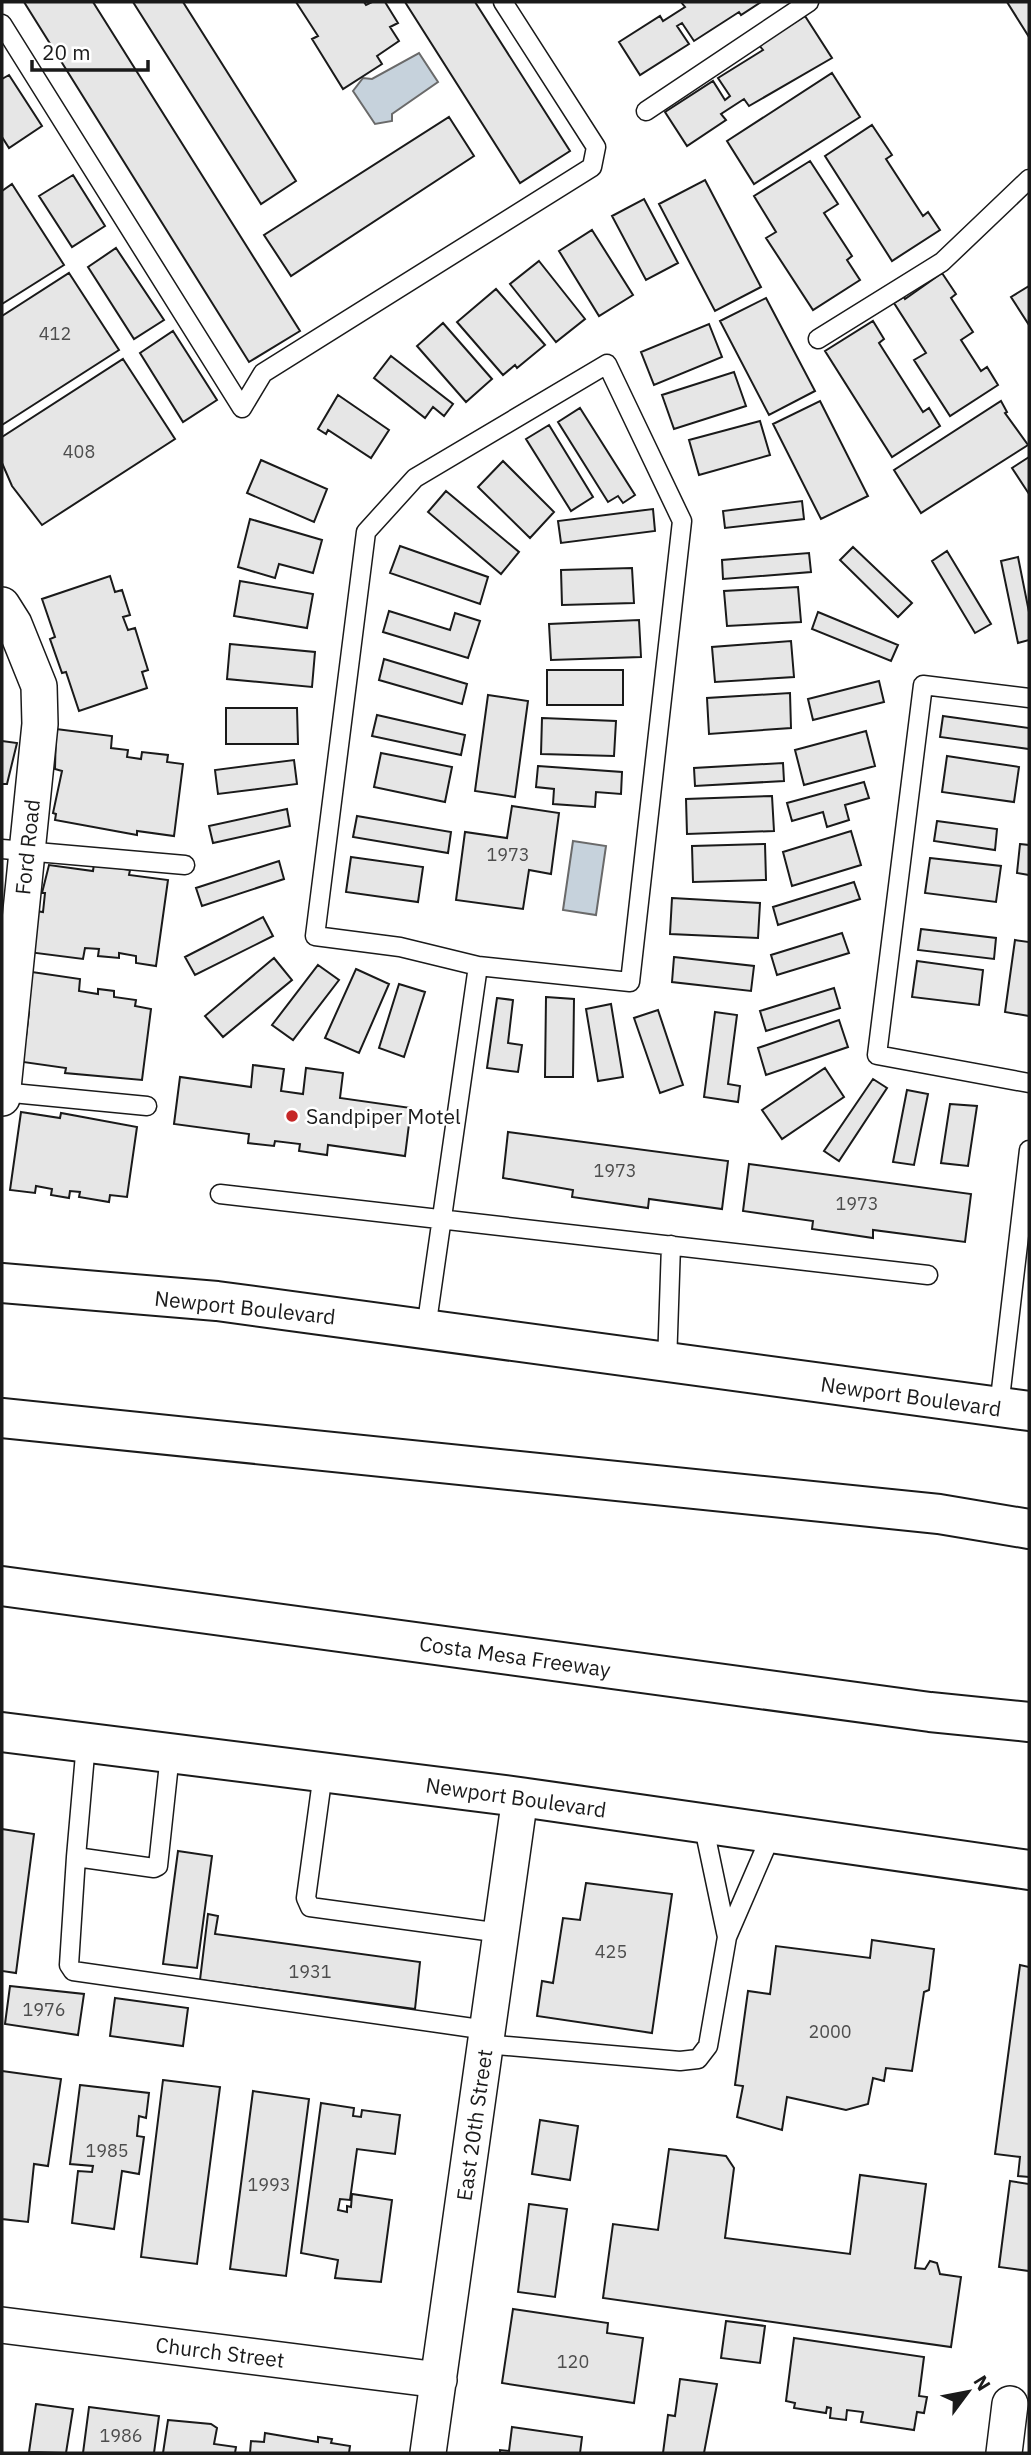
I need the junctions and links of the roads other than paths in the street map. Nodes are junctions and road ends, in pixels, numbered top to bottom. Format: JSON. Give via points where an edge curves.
{"nodes":[{"id":1,"x":503,"y":2,"type":"edge"},
{"id":2,"x":809,"y":2,"type":"edge"},
{"id":3,"x":2,"y":24,"type":"edge"},
{"id":4,"x":646,"y":111,"type":"dead end"},
{"id":5,"x":1029,"y":179,"type":"edge"},
{"id":6,"x":818,"y":339,"type":"dead end"},
{"id":7,"x":2,"y":605,"type":"edge"},
{"id":8,"x":1029,"y":698,"type":"edge"},
{"id":9,"x":14,"y":850,"type":"edge"},
{"id":10,"x":185,"y":865,"type":"dead end"},
{"id":11,"x":478,"y":966,"type":"junction"},
{"id":12,"x":1029,"y":1083,"type":"edge"},
{"id":13,"x":2,"y":1092,"type":"edge"},
{"id":14,"x":2,"y":1098,"type":"edge"},
{"id":15,"x":147,"y":1106,"type":"dead end"},
{"id":16,"x":1029,"y":1150,"type":"edge"},
{"id":17,"x":220,"y":1194,"type":"dead end"},
{"id":18,"x":443,"y":1219,"type":"junction"},
{"id":19,"x":671,"y":1245,"type":"junction"},
{"id":20,"x":928,"y":1275,"type":"dead end"},
{"id":21,"x":2,"y":1283,"type":"edge"},
{"id":22,"x":426,"y":1329,"type":"junction"},
{"id":23,"x":667,"y":1363,"type":"junction"},
{"id":24,"x":1014,"y":1409,"type":"edge"},
{"id":25,"x":2,"y":1418,"type":"edge"},
{"id":26,"x":1029,"y":1529,"type":"edge"},
{"id":27,"x":2,"y":1586,"type":"edge"},
{"id":28,"x":1029,"y":1722,"type":"edge"},
{"id":29,"x":2,"y":1732,"type":"edge"},
{"id":30,"x":86,"y":1743,"type":"junction"},
{"id":31,"x":170,"y":1754,"type":"junction"},
{"id":32,"x":323,"y":1773,"type":"junction"},
{"id":33,"x":520,"y":1797,"type":"junction"},
{"id":34,"x":704,"y":1823,"type":"junction"},
{"id":35,"x":772,"y":1833,"type":"junction"},
{"id":36,"x":76,"y":1857,"type":"junction"},
{"id":37,"x":1029,"y":1870,"type":"edge"},
{"id":38,"x":500,"y":1933,"type":"junction"},
{"id":39,"x":727,"y":1937,"type":"junction"},
{"id":40,"x":486,"y":2037,"type":"junction"},
{"id":41,"x":2,"y":2325,"type":"edge"},
{"id":42,"x":439,"y":2380,"type":"junction"},
{"id":43,"x":1010,"y":2404,"type":"dead end"},
{"id":44,"x":428,"y":2453,"type":"edge"},
{"id":45,"x":1003,"y":2453,"type":"edge"}],
"edges":[{"from":1,"to":3,"type":"lane","via":[[596,147],[592,167],[263,373],[242,408]]},
{"from":2,"to":4,"type":"lane"},
{"from":5,"to":6,"type":"lane","via":[[942,262]]},
{"from":7,"to":9,"type":"street","name":"Ford Road","via":[[39,686],[40,724]]},
{"from":8,"to":12,"type":"lane","via":[[923,685],[877,1055]]},
{"from":9,"to":10,"type":"lane"},
{"from":9,"to":13,"type":"street","name":"Ford Road"},
{"from":11,"to":11,"type":"lane","via":[[630,982],[682,521],[607,364],[415,478],[366,532],[315,936],[400,947]]},
{"from":11,"to":18,"type":"lane"},
{"from":13,"to":14,"type":"street","name":"Ford Road"},
{"from":13,"to":15,"type":"lane"},
{"from":16,"to":24,"type":"lane"},
{"from":17,"to":18,"type":"lane"},
{"from":18,"to":19,"type":"lane"},
{"from":18,"to":22,"type":"lane"},
{"from":19,"to":20,"type":"lane"},
{"from":19,"to":23,"type":"lane"},
{"from":21,"to":22,"type":"main road","name":"Newport Boulevard","via":[[218,1301]]},
{"from":22,"to":23,"type":"main road","name":"Newport Boulevard"},
{"from":23,"to":24,"type":"main road","name":"Newport Boulevard"},
{"from":25,"to":26,"type":"main road","via":[[912,1511]]},
{"from":27,"to":28,"type":"main road","name":"Costa Mesa Freeway"},
{"from":29,"to":30,"type":"main road","name":"Newport Boulevard"},
{"from":30,"to":31,"type":"main road","name":"Newport Boulevard"},
{"from":30,"to":36,"type":"lane"},
{"from":31,"to":32,"type":"main road","name":"Newport Boulevard"},
{"from":31,"to":36,"type":"lane","via":[[158,1866]]},
{"from":32,"to":33,"type":"main road","name":"Newport Boulevard"},
{"from":32,"to":38,"type":"lane","via":[[306,1898],[310,1908]]},
{"from":33,"to":34,"type":"main road","name":"Newport Boulevard"},
{"from":33,"to":38,"type":"street","name":"East 20th Street"},
{"from":34,"to":35,"type":"main road","name":"Newport Boulevard"},
{"from":34,"to":39,"type":"lane"},
{"from":35,"to":37,"type":"main road","name":"Newport Boulevard"},
{"from":35,"to":39,"type":"lane"},
{"from":36,"to":40,"type":"lane","via":[[69,1965],[73,1971]]},
{"from":38,"to":40,"type":"street","name":"East 20th Street"},
{"from":39,"to":40,"type":"lane","via":[[708,2046],[698,2059],[680,2061]]},
{"from":40,"to":42,"type":"street","name":"East 20th Street"},
{"from":41,"to":42,"type":"street","name":"Church Street"},
{"from":42,"to":44,"type":"street","name":"East 20th Street"},
{"from":43,"to":45,"type":"street"}]}
